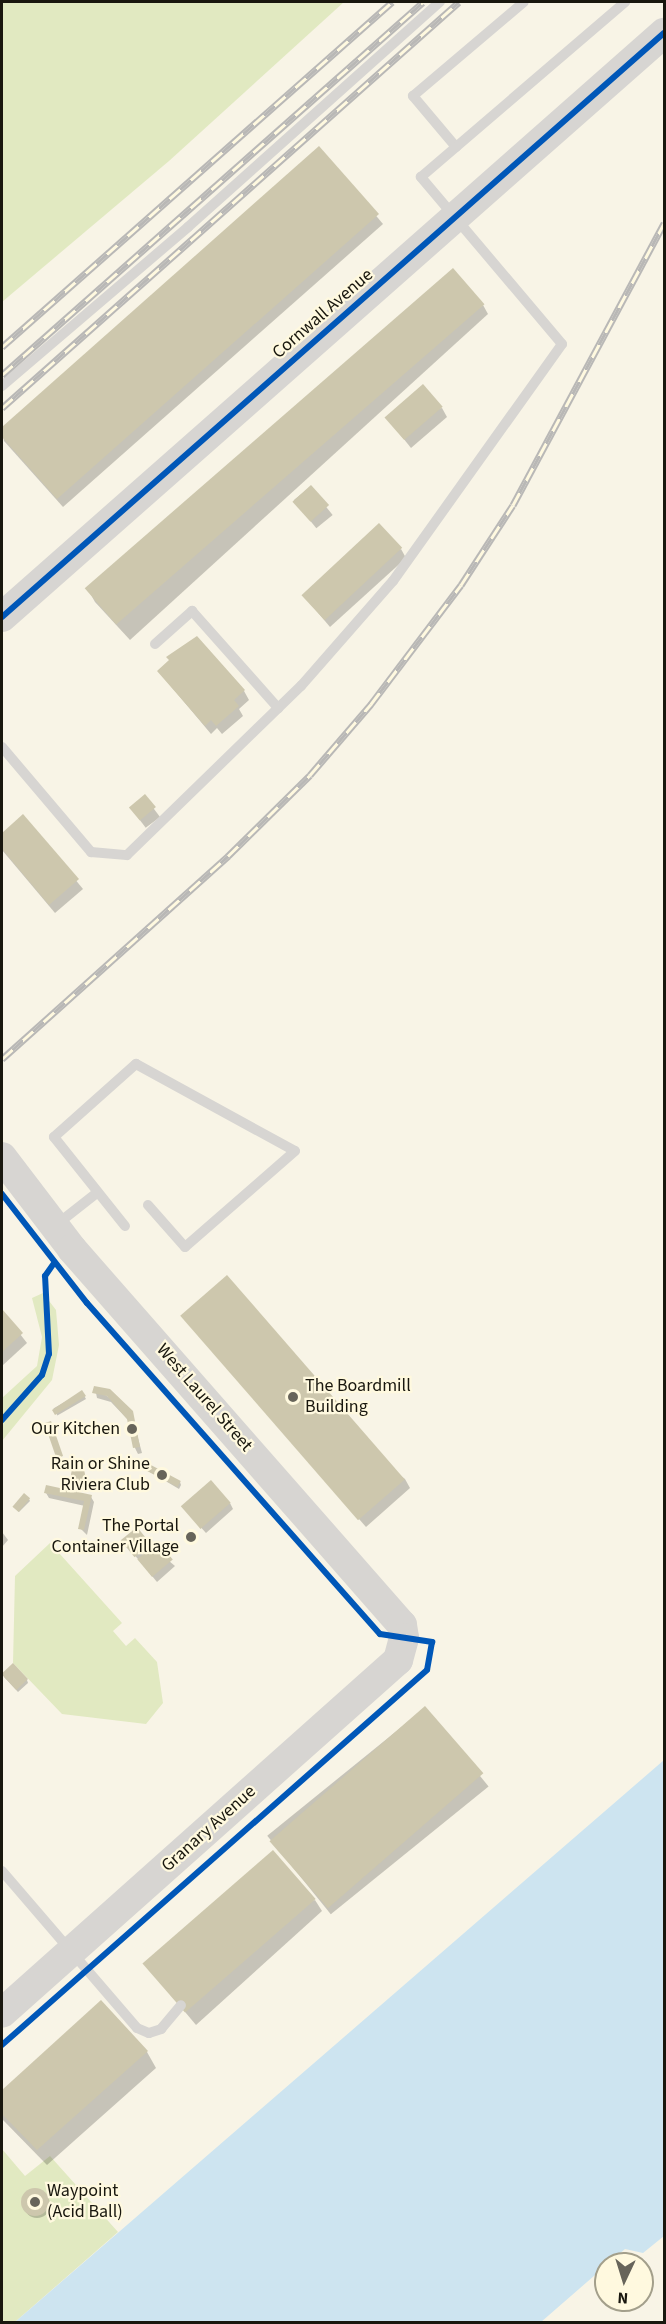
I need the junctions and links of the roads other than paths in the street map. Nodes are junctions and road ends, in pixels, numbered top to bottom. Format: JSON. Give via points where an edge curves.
{"nodes":[{"id":1,"x":440,"y":2,"type":"edge"},
{"id":2,"x":524,"y":2,"type":"edge"},
{"id":3,"x":625,"y":2,"type":"edge"},
{"id":4,"x":664,"y":33,"type":"edge"},
{"id":5,"x":456,"y":147,"type":"junction"},
{"id":6,"x":455,"y":218,"type":"junction"},
{"id":7,"x":2,"y":386,"type":"edge"},
{"id":8,"x":2,"y":617,"type":"edge"},
{"id":9,"x":155,"y":644,"type":"dead end"},
{"id":10,"x":279,"y":708,"type":"junction"},
{"id":11,"x":2,"y":747,"type":"edge"},
{"id":12,"x":2,"y":1157,"type":"edge"},
{"id":13,"x":98,"y":1191,"type":"junction"},
{"id":14,"x":148,"y":1205,"type":"dead end"},
{"id":15,"x":56,"y":1225,"type":"junction"},
{"id":16,"x":125,"y":1226,"type":"dead end"},
{"id":17,"x":404,"y":1638,"type":"joint"},
{"id":18,"x":2,"y":1871,"type":"edge"},
{"id":19,"x":71,"y":1951,"type":"junction"},
{"id":20,"x":181,"y":2005,"type":"dead end"},
{"id":21,"x":2,"y":2013,"type":"edge"}],
"edges":[{"from":1,"to":7,"type":"lane","via":[[188,227]]},
{"from":2,"to":5,"type":"lane","via":[[413,96]]},
{"from":3,"to":5,"type":"lane"},
{"from":4,"to":6,"type":"street","name":"Cornwall Avenue"},
{"from":5,"to":6,"type":"lane","via":[[421,177]]},
{"from":6,"to":8,"type":"street","name":"Cornwall Avenue"},
{"from":6,"to":10,"type":"lane","via":[[562,344],[393,581]]},
{"from":9,"to":10,"type":"lane","via":[[192,611]]},
{"from":10,"to":11,"type":"lane","via":[[127,855],[91,852]]},
{"from":12,"to":15,"type":"street","name":"West Laurel Street"},
{"from":13,"to":14,"type":"lane","via":[[54,1137],[136,1064],[295,1151],[185,1247]]},
{"from":13,"to":15,"type":"lane"},
{"from":13,"to":16,"type":"lane"},
{"from":15,"to":17,"type":"street","name":"West Laurel Street","via":[[72,1249],[402,1624]]},
{"from":17,"to":19,"type":"street","name":"Granary Avenue","via":[[398,1660]]},
{"from":18,"to":19,"type":"lane"},
{"from":19,"to":20,"type":"lane","via":[[143,2031],[160,2029]]},
{"from":19,"to":21,"type":"street","name":"Granary Avenue"}]}
